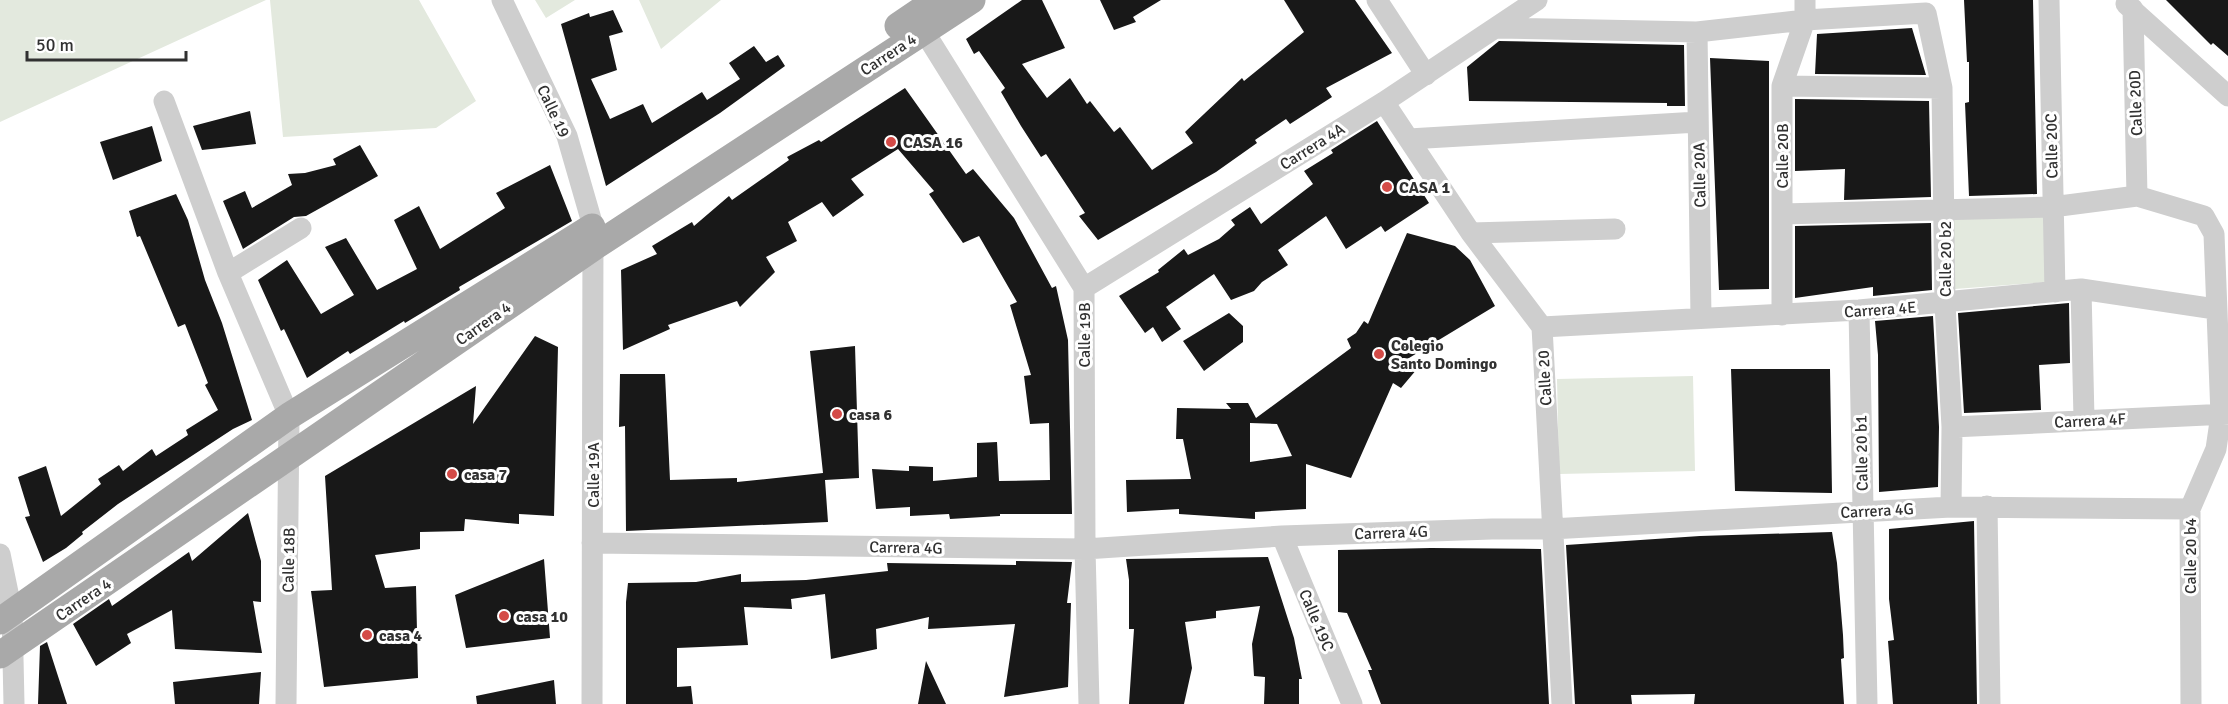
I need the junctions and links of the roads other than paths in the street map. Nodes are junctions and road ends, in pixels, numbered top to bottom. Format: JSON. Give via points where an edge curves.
{"nodes":[{"id":1,"x":502,"y":0,"type":"edge"},
{"id":2,"x":936,"y":0,"type":"edge"},
{"id":3,"x":972,"y":0,"type":"edge"},
{"id":4,"x":1377,"y":0,"type":"edge"},
{"id":5,"x":1537,"y":0,"type":"edge"},
{"id":6,"x":2049,"y":0,"type":"edge"},
{"id":7,"x":2127,"y":5,"type":"edge"},
{"id":8,"x":1893,"y":7,"type":"edge"},
{"id":9,"x":1805,"y":10,"type":"edge"},
{"id":10,"x":919,"y":23,"type":"junction"},
{"id":11,"x":1498,"y":28,"type":"junction"},
{"id":12,"x":1696,"y":32,"type":"junction"},
{"id":13,"x":1426,"y":75,"type":"junction"},
{"id":14,"x":1782,"y":86,"type":"junction"},
{"id":15,"x":1942,"y":88,"type":"junction"},
{"id":16,"x":2228,"y":96,"type":"edge"},
{"id":17,"x":164,"y":101,"type":"dead end"},
{"id":18,"x":1384,"y":102,"type":"junction"},
{"id":19,"x":1698,"y":122,"type":"junction"},
{"id":20,"x":1408,"y":139,"type":"junction"},
{"id":21,"x":2138,"y":196,"type":"junction"},
{"id":22,"x":2052,"y":207,"type":"junction"},
{"id":23,"x":1945,"y":210,"type":"junction"},
{"id":24,"x":1782,"y":214,"type":"junction"},
{"id":25,"x":301,"y":228,"type":"dead end"},
{"id":26,"x":1615,"y":229,"type":"dead end"},
{"id":27,"x":1472,"y":233,"type":"junction"},
{"id":28,"x":594,"y":237,"type":"junction"},
{"id":29,"x":228,"y":273,"type":"junction"},
{"id":30,"x":1084,"y":288,"type":"junction"},
{"id":31,"x":2081,"y":289,"type":"junction"},
{"id":32,"x":2055,"y":292,"type":"junction"},
{"id":33,"x":1945,"y":304,"type":"junction"},
{"id":34,"x":2215,"y":309,"type":"junction"},
{"id":35,"x":1859,"y":310,"type":"junction"},
{"id":36,"x":1782,"y":315,"type":"junction"},
{"id":37,"x":1701,"y":318,"type":"junction"},
{"id":38,"x":1542,"y":327,"type":"junction"},
{"id":39,"x":2225,"y":415,"type":"edge"},
{"id":40,"x":289,"y":417,"type":"junction"},
{"id":41,"x":2084,"y":419,"type":"junction"},
{"id":42,"x":1952,"y":427,"type":"junction"},
{"id":43,"x":290,"y":457,"type":"junction"},
{"id":44,"x":1987,"y":506,"type":"junction"},
{"id":45,"x":1951,"y":507,"type":"junction"},
{"id":46,"x":2190,"y":509,"type":"junction"},
{"id":47,"x":1862,"y":510,"type":"junction"},
{"id":48,"x":1551,"y":529,"type":"junction"},
{"id":49,"x":1282,"y":536,"type":"junction"},
{"id":50,"x":592,"y":543,"type":"junction"},
{"id":51,"x":1084,"y":549,"type":"junction"},
{"id":52,"x":0,"y":554,"type":"edge"},
{"id":53,"x":6,"y":616,"type":"edge"},
{"id":54,"x":8,"y":650,"type":"edge"},
{"id":55,"x":14,"y":704,"type":"edge"},
{"id":56,"x":286,"y":704,"type":"edge"},
{"id":57,"x":592,"y":704,"type":"edge"},
{"id":58,"x":1089,"y":704,"type":"edge"},
{"id":59,"x":1352,"y":704,"type":"edge"},
{"id":60,"x":1562,"y":704,"type":"edge"},
{"id":61,"x":1867,"y":704,"type":"edge"},
{"id":62,"x":1990,"y":704,"type":"edge"},
{"id":63,"x":2191,"y":704,"type":"edge"}],
"edges":[{"from":1,"to":28,"type":"street","name":"Calle 19","via":[[567,136]]},
{"from":2,"to":10,"type":"main road","name":"Carrera 4"},
{"from":3,"to":10,"type":"main road","name":"Carrera 4"},
{"from":4,"to":13,"type":"street"},
{"from":5,"to":11,"type":"street","name":"Carrera 4A"},
{"from":6,"to":22,"type":"street","name":"Calle 20C"},
{"from":7,"to":16,"type":"street"},
{"from":7,"to":21,"type":"street","name":"Calle 20D"},
{"from":8,"to":9,"type":"street"},
{"from":8,"to":15,"type":"street","name":"Calle 20 b2","via":[[1926,13]]},
{"from":9,"to":12,"type":"street"},
{"from":9,"to":14,"type":"street","name":"Calle 20B"},
{"from":10,"to":28,"type":"main road","name":"Carrera 4"},
{"from":10,"to":30,"type":"street","name":"Calle 19B"},
{"from":11,"to":12,"type":"street"},
{"from":11,"to":13,"type":"street","name":"Carrera 4A"},
{"from":12,"to":19,"type":"street","name":"Calle 20A"},
{"from":13,"to":18,"type":"street","name":"Carrera 4A"},
{"from":14,"to":15,"type":"street"},
{"from":14,"to":24,"type":"street","name":"Calle 20B"},
{"from":15,"to":23,"type":"street","name":"Calle 20 b2"},
{"from":17,"to":29,"type":"street"},
{"from":18,"to":20,"type":"street","name":"Calle 20"},
{"from":18,"to":30,"type":"street","name":"Carrera 4A"},
{"from":19,"to":20,"type":"street"},
{"from":19,"to":37,"type":"street","name":"Calle 20A"},
{"from":20,"to":27,"type":"street","name":"Calle 20"},
{"from":21,"to":22,"type":"street"},
{"from":21,"to":34,"type":"street","name":"Calle 20 b4","via":[[2204,216],[2214,234]]},
{"from":22,"to":23,"type":"street"},
{"from":22,"to":32,"type":"street","name":"Calle 20C"},
{"from":23,"to":24,"type":"street"},
{"from":23,"to":33,"type":"street","name":"Calle 20 b2"},
{"from":24,"to":36,"type":"street","name":"Calle 20B"},
{"from":25,"to":29,"type":"street"},
{"from":26,"to":27,"type":"street"},
{"from":27,"to":38,"type":"street","name":"Calle 20"},
{"from":28,"to":40,"type":"main road","name":"Carrera 4"},
{"from":28,"to":43,"type":"main road","name":"Carrera 4"},
{"from":28,"to":50,"type":"street","name":"Calle 19A"},
{"from":29,"to":40,"type":"street"},
{"from":30,"to":51,"type":"street","name":"Calle 19B"},
{"from":31,"to":32,"type":"street","name":"Carrera 4E"},
{"from":31,"to":34,"type":"street","name":"Carrera 4E"},
{"from":31,"to":41,"type":"street"},
{"from":32,"to":33,"type":"street","name":"Carrera 4E"},
{"from":33,"to":35,"type":"street","name":"Carrera 4E"},
{"from":33,"to":42,"type":"street","name":"Calle 20 b2"},
{"from":34,"to":39,"type":"street","name":"Calle 20 b4"},
{"from":35,"to":36,"type":"street","name":"Carrera 4E"},
{"from":35,"to":47,"type":"street","name":"Calle 20 b1"},
{"from":36,"to":37,"type":"street","name":"Carrera 4E"},
{"from":37,"to":38,"type":"street","name":"Carrera 4E"},
{"from":38,"to":48,"type":"street","name":"Calle 20"},
{"from":39,"to":41,"type":"street","name":"Carrera 4F"},
{"from":39,"to":46,"type":"street","name":"Calle 20 b4","via":[[2216,449]]},
{"from":40,"to":43,"type":"street","name":"Calle 18B"},
{"from":40,"to":53,"type":"main road","name":"Carrera 4"},
{"from":41,"to":42,"type":"street","name":"Carrera 4F"},
{"from":42,"to":45,"type":"street","name":"Calle 20 b2"},
{"from":43,"to":54,"type":"main road","name":"Carrera 4"},
{"from":43,"to":56,"type":"street","name":"Calle 18B"},
{"from":44,"to":45,"type":"street","name":"Carrera 4G"},
{"from":44,"to":46,"type":"street","name":"Carrera 4G"},
{"from":44,"to":62,"type":"street"},
{"from":45,"to":47,"type":"street","name":"Carrera 4G"},
{"from":46,"to":63,"type":"street","name":"Calle 20 b4"},
{"from":47,"to":48,"type":"street","name":"Carrera 4G"},
{"from":47,"to":61,"type":"street","name":"Calle 20 b1"},
{"from":48,"to":49,"type":"street","name":"Carrera 4G"},
{"from":48,"to":60,"type":"street","name":"Calle 20"},
{"from":49,"to":51,"type":"street","name":"Carrera 4G"},
{"from":49,"to":59,"type":"street","name":"Calle 19C"},
{"from":50,"to":51,"type":"street","name":"Carrera 4G"},
{"from":50,"to":57,"type":"street","name":"Calle 19A"},
{"from":51,"to":58,"type":"street","name":"Calle 19B"},
{"from":52,"to":53,"type":"street"},
{"from":53,"to":54,"type":"street"},
{"from":54,"to":55,"type":"street"}]}
